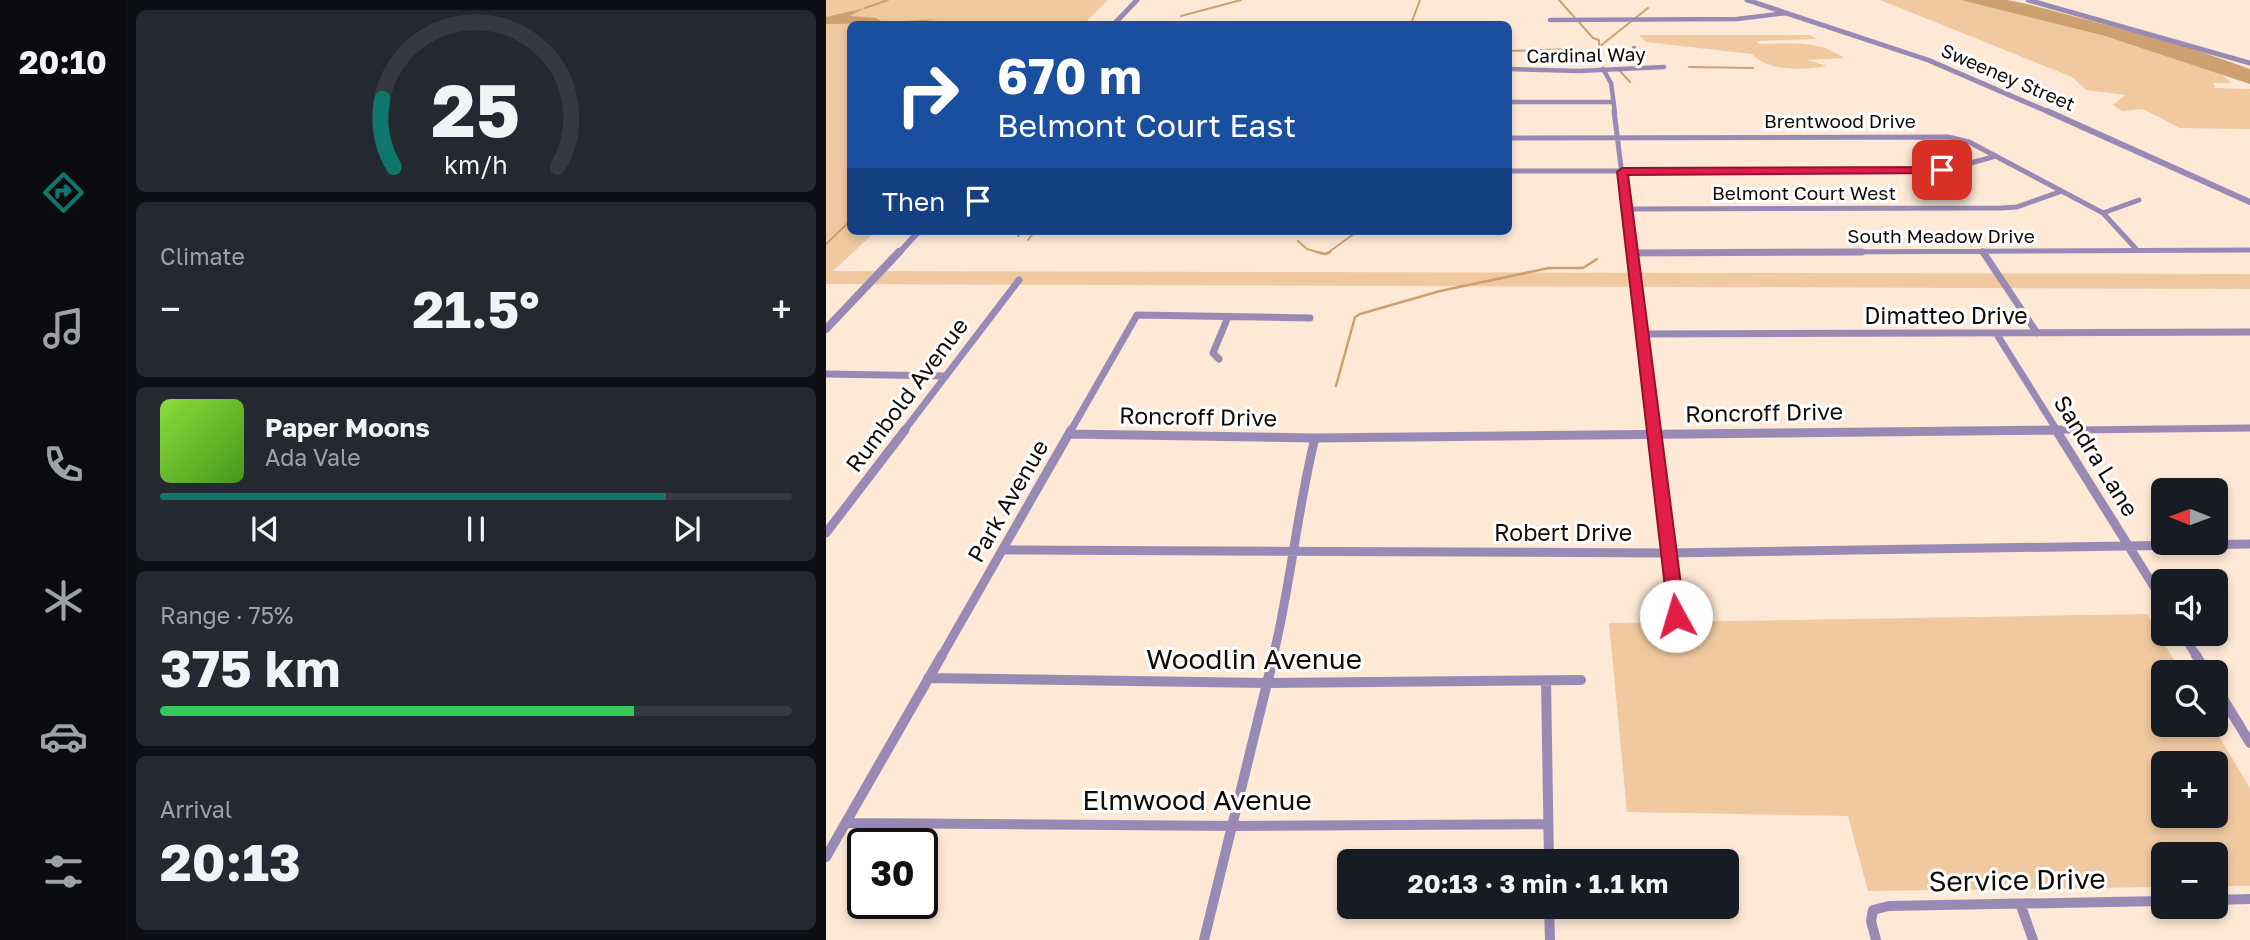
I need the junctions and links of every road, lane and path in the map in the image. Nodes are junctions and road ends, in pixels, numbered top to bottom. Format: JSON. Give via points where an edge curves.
{"nodes":[{"id":1,"x":1138,"y":0,"type":"edge"},
{"id":2,"x":1747,"y":0,"type":"edge"},
{"id":3,"x":2028,"y":0,"type":"edge"},
{"id":4,"x":1787,"y":13,"type":"junction"},
{"id":5,"x":1550,"y":20,"type":"dead end"},
{"id":6,"x":1117,"y":21,"type":"edge"},
{"id":7,"x":1634,"y":48,"type":"dead end"},
{"id":8,"x":2250,"y":63,"type":"edge"},
{"id":9,"x":1638,"y":67,"type":"junction"},
{"id":10,"x":1664,"y":67,"type":"dead end"},
{"id":11,"x":1512,"y":69,"type":"edge"},
{"id":12,"x":1603,"y":69,"type":"junction"},
{"id":13,"x":1512,"y":102,"type":"edge"},
{"id":14,"x":1613,"y":102,"type":"junction"},
{"id":15,"x":1616,"y":137,"type":"junction"},
{"id":16,"x":1512,"y":138,"type":"edge"},
{"id":17,"x":1996,"y":156,"type":"junction"},
{"id":18,"x":1512,"y":171,"type":"edge"},
{"id":19,"x":1622,"y":172,"type":"junction"},
{"id":20,"x":2062,"y":191,"type":"junction"},
{"id":21,"x":2139,"y":200,"type":"dead end"},
{"id":22,"x":2250,"y":202,"type":"edge"},
{"id":23,"x":1626,"y":209,"type":"junction"},
{"id":24,"x":2103,"y":213,"type":"junction"},
{"id":25,"x":915,"y":235,"type":"edge"},
{"id":26,"x":2137,"y":250,"type":"junction"},
{"id":27,"x":2250,"y":250,"type":"edge"},
{"id":28,"x":1982,"y":251,"type":"junction"},
{"id":29,"x":1632,"y":253,"type":"junction"},
{"id":30,"x":1019,"y":280,"type":"dead end"},
{"id":31,"x":1228,"y":317,"type":"junction"},
{"id":32,"x":1310,"y":318,"type":"dead end"},
{"id":33,"x":826,"y":329,"type":"edge"},
{"id":34,"x":2250,"y":332,"type":"edge"},
{"id":35,"x":1996,"y":333,"type":"junction"},
{"id":36,"x":2037,"y":333,"type":"junction"},
{"id":37,"x":1641,"y":334,"type":"junction"},
{"id":38,"x":1219,"y":359,"type":"dead end"},
{"id":39,"x":826,"y":374,"type":"edge"},
{"id":40,"x":946,"y":376,"type":"junction"},
{"id":41,"x":2250,"y":428,"type":"edge"},
{"id":42,"x":2057,"y":430,"type":"junction"},
{"id":43,"x":1069,"y":434,"type":"junction"},
{"id":44,"x":1654,"y":434,"type":"junction"},
{"id":45,"x":1315,"y":438,"type":"junction"},
{"id":46,"x":826,"y":533,"type":"edge"},
{"id":47,"x":2250,"y":544,"type":"edge"},
{"id":48,"x":2129,"y":545,"type":"junction"},
{"id":49,"x":1002,"y":550,"type":"junction"},
{"id":50,"x":1292,"y":552,"type":"junction"},
{"id":51,"x":1669,"y":553,"type":"junction"},
{"id":52,"x":2151,"y":581,"type":"edge"},
{"id":53,"x":1676,"y":616,"type":"dead end"},
{"id":54,"x":928,"y":678,"type":"junction"},
{"id":55,"x":1581,"y":680,"type":"dead end"},
{"id":56,"x":1546,"y":681,"type":"junction"},
{"id":57,"x":1266,"y":683,"type":"junction"},
{"id":58,"x":2228,"y":707,"type":"edge"},
{"id":59,"x":2250,"y":743,"type":"edge"},
{"id":60,"x":846,"y":823,"type":"junction"},
{"id":61,"x":1548,"y":824,"type":"junction"},
{"id":62,"x":1234,"y":826,"type":"junction"},
{"id":63,"x":1549,"y":849,"type":"edge"},
{"id":64,"x":826,"y":857,"type":"edge"},
{"id":65,"x":2250,"y":899,"type":"edge"},
{"id":66,"x":2228,"y":900,"type":"edge"},
{"id":67,"x":2151,"y":901,"type":"edge"},
{"id":68,"x":2021,"y":906,"type":"junction"},
{"id":69,"x":1549,"y":919,"type":"edge"},
{"id":70,"x":1204,"y":940,"type":"edge"},
{"id":71,"x":1550,"y":940,"type":"edge"},
{"id":72,"x":1876,"y":940,"type":"edge"},
{"id":73,"x":2034,"y":940,"type":"edge"}],
"edges":[{"from":1,"to":6,"type":"street"},
{"from":2,"to":4,"type":"street","name":"Sweeney Street"},
{"from":3,"to":8,"type":"street"},
{"from":4,"to":5,"type":"street","via":[[1737,19]]},
{"from":4,"to":22,"type":"street","name":"Sweeney Street","via":[[1979,80]]},
{"from":7,"to":9,"type":"street"},
{"from":9,"to":10,"type":"street","name":"Cardinal Way"},
{"from":9,"to":12,"type":"street","name":"Cardinal Way"},
{"from":11,"to":12,"type":"street","name":"Cardinal Way"},
{"from":12,"to":14,"type":"street"},
{"from":13,"to":14,"type":"street"},
{"from":14,"to":15,"type":"street"},
{"from":15,"to":16,"type":"street","name":"Brentwood Drive"},
{"from":15,"to":17,"type":"street","name":"Brentwood Drive","via":[[1948,137]]},
{"from":15,"to":19,"type":"street"},
{"from":17,"to":19,"type":"street","via":[[1942,170]]},
{"from":17,"to":20,"type":"street","name":"Brentwood Drive"},
{"from":18,"to":19,"type":"street"},
{"from":19,"to":23,"type":"street"},
{"from":20,"to":23,"type":"street","name":"Belmont Court West","via":[[2001,208]]},
{"from":20,"to":24,"type":"street","name":"Brentwood Drive"},
{"from":21,"to":24,"type":"street"},
{"from":23,"to":29,"type":"street"},
{"from":24,"to":26,"type":"street","name":"Brentwood Drive"},
{"from":25,"to":33,"type":"street"},
{"from":26,"to":27,"type":"street","name":"South Meadow Drive"},
{"from":26,"to":28,"type":"street","name":"South Meadow Drive"},
{"from":28,"to":29,"type":"street","name":"South Meadow Drive"},
{"from":28,"to":36,"type":"street"},
{"from":29,"to":37,"type":"street"},
{"from":30,"to":40,"type":"street","name":"Rumbold Avenue"},
{"from":31,"to":32,"type":"street","name":"Park Avenue"},
{"from":31,"to":38,"type":"street","via":[[1213,353]]},
{"from":31,"to":43,"type":"street","name":"Park Avenue","via":[[1137,315]]},
{"from":34,"to":36,"type":"street","name":"Dimatteo Drive"},
{"from":35,"to":36,"type":"street","name":"Dimatteo Drive"},
{"from":35,"to":37,"type":"street","name":"Dimatteo Drive"},
{"from":35,"to":42,"type":"street","name":"Sandra Lane"},
{"from":37,"to":44,"type":"street"},
{"from":39,"to":40,"type":"street"},
{"from":40,"to":46,"type":"street","name":"Rumbold Avenue"},
{"from":41,"to":42,"type":"street","name":"Roncroff Drive"},
{"from":42,"to":44,"type":"street","name":"Roncroff Drive"},
{"from":42,"to":48,"type":"street","name":"Sandra Lane"},
{"from":43,"to":45,"type":"street","name":"Roncroff Drive"},
{"from":43,"to":49,"type":"street","name":"Park Avenue"},
{"from":44,"to":45,"type":"street","name":"Roncroff Drive"},
{"from":44,"to":51,"type":"street"},
{"from":45,"to":50,"type":"street"},
{"from":47,"to":48,"type":"street","name":"Robert Drive"},
{"from":48,"to":51,"type":"street","name":"Robert Drive"},
{"from":48,"to":52,"type":"street","name":"Sandra Lane"},
{"from":49,"to":50,"type":"street","name":"Robert Drive"},
{"from":49,"to":54,"type":"street","name":"Park Avenue"},
{"from":50,"to":51,"type":"street","name":"Robert Drive"},
{"from":50,"to":57,"type":"street","via":[[1283,618]]},
{"from":51,"to":53,"type":"street"},
{"from":54,"to":57,"type":"street","name":"Woodlin Avenue"},
{"from":54,"to":60,"type":"street","name":"Park Avenue"},
{"from":55,"to":56,"type":"street","name":"Woodlin Avenue"},
{"from":56,"to":57,"type":"street","name":"Woodlin Avenue"},
{"from":56,"to":61,"type":"street"},
{"from":57,"to":62,"type":"street"},
{"from":58,"to":59,"type":"street"},
{"from":60,"to":62,"type":"street","name":"Elmwood Avenue"},
{"from":60,"to":64,"type":"street","name":"Park Avenue"},
{"from":61,"to":62,"type":"street","name":"Elmwood Avenue"},
{"from":61,"to":63,"type":"street"},
{"from":62,"to":70,"type":"street"},
{"from":65,"to":66,"type":"street"},
{"from":67,"to":68,"type":"street","name":"Service Drive"},
{"from":68,"to":72,"type":"street","name":"Service Drive","via":[[1889,906],[1873,910]]},
{"from":68,"to":73,"type":"street"},
{"from":69,"to":71,"type":"street"}]}
